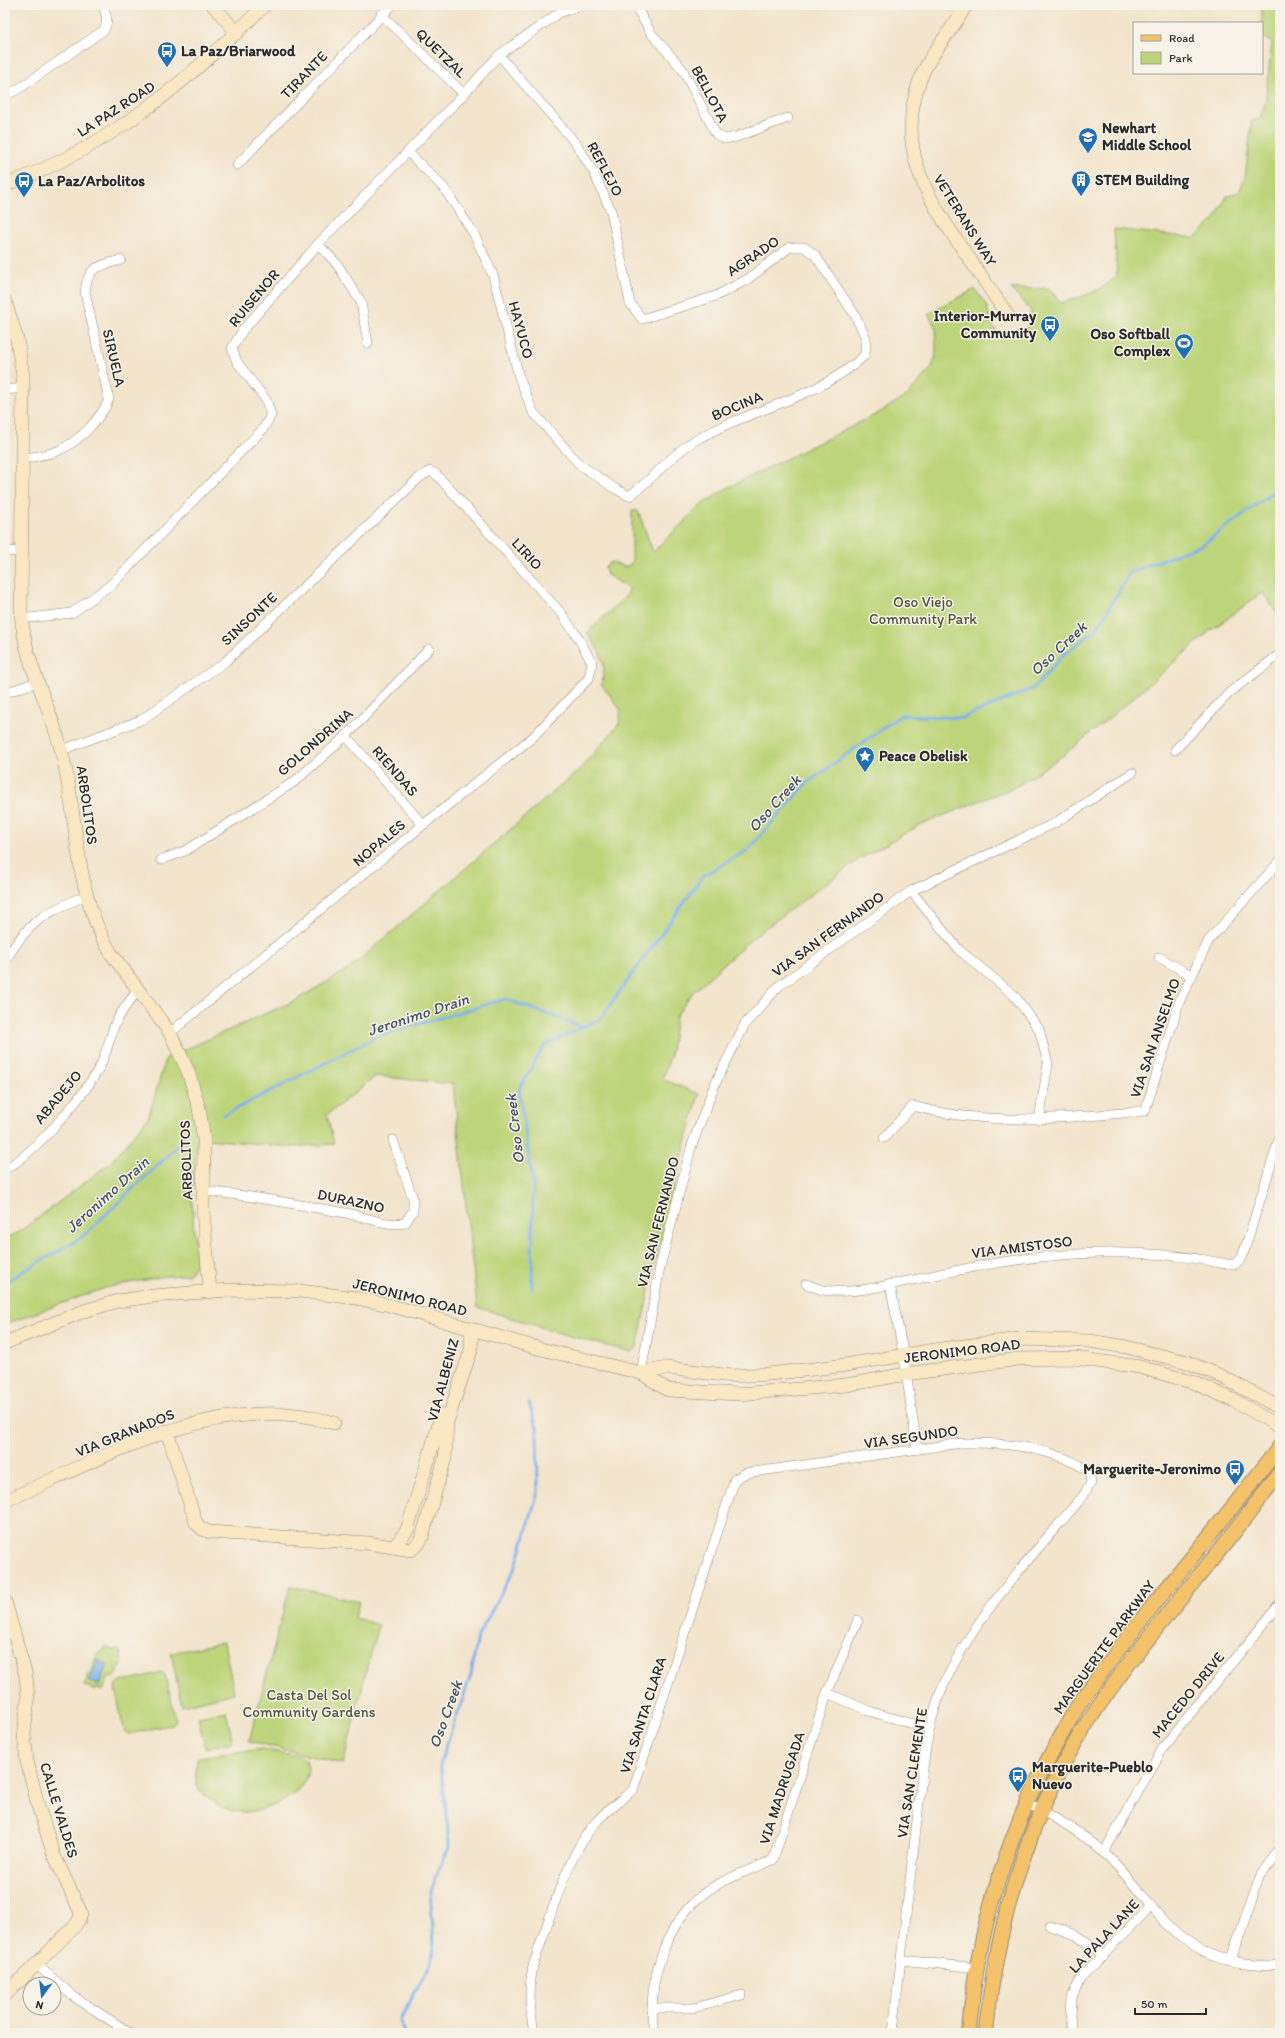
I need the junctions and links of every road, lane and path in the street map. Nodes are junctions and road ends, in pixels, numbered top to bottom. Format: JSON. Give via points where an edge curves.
{"nodes":[{"id":1,"x":102,"y":5,"type":"edge"},
{"id":2,"x":213,"y":5,"type":"edge"},
{"id":3,"x":265,"y":5,"type":"edge"},
{"id":4,"x":392,"y":5,"type":"edge"},
{"id":5,"x":580,"y":5,"type":"edge"},
{"id":6,"x":635,"y":5,"type":"edge"},
{"id":7,"x":966,"y":5,"type":"edge"},
{"id":8,"x":557,"y":9,"type":"edge"},
{"id":9,"x":381,"y":14,"type":"junction"},
{"id":10,"x":237,"y":33,"type":"junction"},
{"id":11,"x":499,"y":55,"type":"junction"},
{"id":12,"x":464,"y":94,"type":"junction"},
{"id":13,"x":5,"y":95,"type":"edge"},
{"id":14,"x":788,"y":118,"type":"dead end"},
{"id":15,"x":408,"y":152,"type":"junction"},
{"id":16,"x":237,"y":165,"type":"dead end"},
{"id":17,"x":5,"y":185,"type":"edge"},
{"id":18,"x":318,"y":244,"type":"junction"},
{"id":19,"x":121,"y":260,"type":"dead end"},
{"id":20,"x":5,"y":301,"type":"edge"},
{"id":21,"x":1008,"y":316,"type":"dead end"},
{"id":22,"x":642,"y":319,"type":"joint"},
{"id":23,"x":368,"y":344,"type":"dead end"},
{"id":24,"x":865,"y":355,"type":"joint"},
{"id":25,"x":24,"y":388,"type":"junction"},
{"id":26,"x":5,"y":390,"type":"edge"},
{"id":27,"x":23,"y":459,"type":"junction"},
{"id":28,"x":430,"y":471,"type":"joint"},
{"id":29,"x":629,"y":496,"type":"joint"},
{"id":30,"x":5,"y":551,"type":"edge"},
{"id":31,"x":22,"y":552,"type":"junction"},
{"id":32,"x":21,"y":619,"type":"junction"},
{"id":33,"x":429,"y":650,"type":"dead end"},
{"id":34,"x":1280,"y":654,"type":"edge"},
{"id":35,"x":592,"y":663,"type":"joint"},
{"id":36,"x":37,"y":682,"type":"junction"},
{"id":37,"x":5,"y":693,"type":"edge"},
{"id":38,"x":346,"y":736,"type":"junction"},
{"id":39,"x":62,"y":750,"type":"junction"},
{"id":40,"x":1176,"y":750,"type":"dead end"},
{"id":41,"x":1132,"y":773,"type":"dead end"},
{"id":42,"x":423,"y":825,"type":"junction"},
{"id":43,"x":161,"y":860,"type":"dead end"},
{"id":44,"x":1280,"y":861,"type":"edge"},
{"id":45,"x":911,"y":892,"type":"junction"},
{"id":46,"x":87,"y":895,"type":"junction"},
{"id":47,"x":1159,"y":957,"type":"dead end"},
{"id":48,"x":5,"y":961,"type":"edge"},
{"id":49,"x":1192,"y":976,"type":"junction"},
{"id":50,"x":139,"y":989,"type":"junction"},
{"id":51,"x":170,"y":1033,"type":"junction"},
{"id":52,"x":1039,"y":1120,"type":"junction"},
{"id":53,"x":1280,"y":1136,"type":"edge"},
{"id":54,"x":884,"y":1138,"type":"dead end"},
{"id":55,"x":393,"y":1140,"type":"dead end"},
{"id":56,"x":5,"y":1169,"type":"edge"},
{"id":57,"x":203,"y":1191,"type":"junction"},
{"id":58,"x":806,"y":1284,"type":"dead end"},
{"id":59,"x":890,"y":1284,"type":"junction"},
{"id":60,"x":210,"y":1291,"type":"junction"},
{"id":61,"x":472,"y":1329,"type":"junction"},
{"id":62,"x":5,"y":1343,"type":"edge"},
{"id":63,"x":904,"y":1356,"type":"junction"},
{"id":64,"x":641,"y":1373,"type":"junction"},
{"id":65,"x":906,"y":1374,"type":"junction"},
{"id":66,"x":1280,"y":1408,"type":"edge"},
{"id":67,"x":334,"y":1422,"type":"dead end"},
{"id":68,"x":1280,"y":1427,"type":"edge"},
{"id":69,"x":167,"y":1431,"type":"junction"},
{"id":70,"x":1280,"y":1446,"type":"edge"},
{"id":71,"x":917,"y":1450,"type":"junction"},
{"id":72,"x":1089,"y":1471,"type":"joint"},
{"id":73,"x":1280,"y":1472,"type":"edge"},
{"id":74,"x":735,"y":1479,"type":"joint"},
{"id":75,"x":416,"y":1497,"type":"junction"},
{"id":76,"x":5,"y":1501,"type":"edge"},
{"id":77,"x":433,"y":1502,"type":"junction"},
{"id":78,"x":394,"y":1547,"type":"junction"},
{"id":79,"x":5,"y":1601,"type":"edge"},
{"id":80,"x":1280,"y":1604,"type":"edge"},
{"id":81,"x":858,"y":1620,"type":"dead end"},
{"id":82,"x":827,"y":1693,"type":"junction"},
{"id":83,"x":930,"y":1729,"type":"junction"},
{"id":84,"x":1026,"y":1803,"type":"junction"},
{"id":85,"x":1042,"y":1811,"type":"junction"},
{"id":86,"x":1280,"y":1850,"type":"edge"},
{"id":87,"x":1104,"y":1852,"type":"junction"},
{"id":88,"x":1151,"y":1906,"type":"junction"},
{"id":89,"x":1050,"y":1926,"type":"dead end"},
{"id":90,"x":1103,"y":1955,"type":"junction"},
{"id":91,"x":901,"y":1960,"type":"junction"},
{"id":92,"x":1231,"y":1961,"type":"junction"},
{"id":93,"x":36,"y":1964,"type":"junction"},
{"id":94,"x":1280,"y":1964,"type":"edge"},
{"id":95,"x":978,"y":1968,"type":"junction"},
{"id":96,"x":994,"y":1970,"type":"junction"},
{"id":97,"x":5,"y":1995,"type":"edge"},
{"id":98,"x":742,"y":1995,"type":"dead end"},
{"id":99,"x":652,"y":2008,"type":"junction"},
{"id":100,"x":130,"y":2033,"type":"edge"},
{"id":101,"x":534,"y":2033,"type":"edge"},
{"id":102,"x":654,"y":2033,"type":"edge"},
{"id":103,"x":892,"y":2033,"type":"edge"},
{"id":104,"x":969,"y":2033,"type":"edge"},
{"id":105,"x":986,"y":2033,"type":"edge"},
{"id":106,"x":1070,"y":2033,"type":"edge"}],
"edges":[{"from":1,"to":13,"type":"street","via":[[107,18],[104,30],[17,90]]},
{"from":2,"to":10,"type":"street"},
{"from":3,"to":10,"type":"street","name":"LA PAZ ROAD"},
{"from":4,"to":9,"type":"street","name":"TIRANTE"},
{"from":5,"to":8,"type":"street","name":"RUISENOR"},
{"from":6,"to":14,"type":"street","name":"BELLOTA","via":[[651,33],[683,70],[716,134],[725,140]]},
{"from":7,"to":21,"type":"street","name":"VETERANS WAY","via":[[929,61],[921,78],[912,118],[914,152],[917,170],[928,195]]},
{"from":8,"to":11,"type":"street","name":"RUISENOR"},
{"from":9,"to":12,"type":"street","name":"QUETZAL"},
{"from":9,"to":16,"type":"street","name":"TIRANTE"},
{"from":10,"to":17,"type":"street","name":"LA PAZ ROAD","via":[[180,84],[125,125],[60,162]]},
{"from":11,"to":12,"type":"street","name":"RUISENOR"},
{"from":11,"to":22,"type":"street","name":"REFLEJO","via":[[577,145],[593,171],[611,211],[630,303]]},
{"from":12,"to":15,"type":"street","name":"RUISENOR"},
{"from":15,"to":18,"type":"street","name":"RUISENOR"},
{"from":15,"to":29,"type":"street","name":"HAYUCO","via":[[444,188],[474,234],[493,275],[519,377],[534,412],[580,464]]},
{"from":18,"to":23,"type":"street","via":[[337,264],[361,302]]},
{"from":18,"to":32,"type":"street","name":"RUISENOR","via":[[243,330],[232,348],[237,362],[266,400],[272,415],[263,429],[113,583],[72,613]]},
{"from":19,"to":27,"type":"street","name":"SIRUELA","via":[[94,269],[87,277],[86,292],[109,399],[104,411],[87,430],[59,450]]},
{"from":20,"to":25,"type":"street","name":"ARBOLITOS","via":[[17,339]]},
{"from":22,"to":24,"type":"street","name":"AGRADO","via":[[716,296],[748,279],[790,247],[804,247],[815,255],[855,315],[866,338]]},
{"from":24,"to":29,"type":"street","name":"BOCINA","via":[[852,367],[817,389],[729,424],[693,442],[644,486]]},
{"from":25,"to":26,"type":"street"},
{"from":25,"to":27,"type":"street","name":"ARBOLITOS"},
{"from":27,"to":31,"type":"street","name":"ARBOLITOS"},
{"from":28,"to":35,"type":"street","name":"LIRIO","via":[[437,475],[561,613]]},
{"from":28,"to":39,"type":"street","name":"SINSONTE","via":[[419,478],[225,662],[141,720]]},
{"from":30,"to":31,"type":"street"},
{"from":31,"to":32,"type":"street","name":"ARBOLITOS"},
{"from":32,"to":36,"type":"street","name":"ARBOLITOS","via":[[28,659]]},
{"from":33,"to":38,"type":"street","name":"GOLONDRINA"},
{"from":34,"to":40,"type":"street","via":[[1230,692]]},
{"from":35,"to":42,"type":"street","name":"NOPALES","via":[[589,678],[533,737]]},
{"from":36,"to":37,"type":"street"},
{"from":36,"to":39,"type":"street","name":"ARBOLITOS"},
{"from":38,"to":42,"type":"street","name":"RIENDAS"},
{"from":38,"to":43,"type":"street","name":"GOLONDRINA","via":[[294,782],[187,850]]},
{"from":39,"to":46,"type":"street","name":"ARBOLITOS","via":[[68,775],[80,868]]},
{"from":41,"to":45,"type":"street","name":"VIA SAN FERNANDO","via":[[1055,823]]},
{"from":42,"to":51,"type":"street","name":"NOPALES"},
{"from":44,"to":49,"type":"street","name":"VIA SAN ANSELMO","via":[[1209,940]]},
{"from":45,"to":52,"type":"street","via":[[959,950],[1014,995],[1039,1029],[1048,1064]]},
{"from":45,"to":64,"type":"street","name":"VIA SAN FERNANDO","via":[[779,986],[745,1024],[714,1086],[691,1148],[660,1267]]},
{"from":46,"to":48,"type":"street","via":[[56,908],[34,922],[17,940]]},
{"from":46,"to":50,"type":"street","name":"ARBOLITOS","via":[[106,946]]},
{"from":47,"to":49,"type":"street"},
{"from":49,"to":52,"type":"street","name":"VIA SAN ANSELMO","via":[[1180,1000],[1145,1111]]},
{"from":50,"to":51,"type":"street","name":"ARBOLITOS"},
{"from":50,"to":56,"type":"street","name":"ABADEJO","via":[[122,1012],[101,1064],[79,1100],[32,1147]]},
{"from":51,"to":57,"type":"street","name":"ARBOLITOS","via":[[188,1071],[199,1108],[204,1140]]},
{"from":52,"to":54,"type":"street","via":[[968,1118],[913,1106]]},
{"from":53,"to":59,"type":"street","name":"VIA AMISTOSO","via":[[1242,1258],[1235,1264],[1174,1255],[1102,1252],[1036,1257]]},
{"from":55,"to":57,"type":"street","name":"DURAZNO","via":[[413,1199],[413,1211],[405,1223],[392,1225],[364,1217],[250,1196]]},
{"from":57,"to":60,"type":"street","name":"ARBOLITOS"},
{"from":58,"to":59,"type":"street","name":"VIA AMISTOSO","via":[[823,1290],[837,1291],[869,1289]]},
{"from":59,"to":63,"type":"street"},
{"from":60,"to":61,"type":"street","name":"JERONIMO ROAD","via":[[300,1291],[356,1298]]},
{"from":60,"to":62,"type":"street","name":"JERONIMO ROAD","via":[[118,1301],[84,1311]]},
{"from":61,"to":64,"type":"street","name":"JERONIMO ROAD","via":[[579,1359]]},
{"from":61,"to":75,"type":"street","name":"VIA ALBENIZ","via":[[463,1348]]},
{"from":61,"to":77,"type":"street","name":"VIA ALBENIZ","via":[[471,1350],[447,1422],[445,1458]]},
{"from":63,"to":64,"type":"street","name":"JERONIMO ROAD","via":[[769,1374],[732,1376],[667,1368]]},
{"from":63,"to":65,"type":"street"},
{"from":63,"to":66,"type":"street","name":"JERONIMO ROAD","via":[[1019,1339],[1090,1341],[1187,1362],[1221,1376]]},
{"from":64,"to":65,"type":"street","name":"JERONIMO ROAD","via":[[668,1390],[739,1394],[846,1385]]},
{"from":65,"to":68,"type":"street","name":"JERONIMO ROAD","via":[[1018,1359],[1075,1358],[1113,1362],[1140,1367],[1195,1384],[1235,1401]]},
{"from":65,"to":71,"type":"street"},
{"from":67,"to":69,"type":"street","name":"VIA GRANADOS","via":[[295,1414],[236,1416],[211,1419]]},
{"from":69,"to":76,"type":"street","name":"VIA GRANADOS"},
{"from":69,"to":78,"type":"street","name":"VIA ALBENIZ","via":[[196,1523],[202,1529],[210,1532]]},
{"from":70,"to":84,"type":"main road","name":"MARGUERITE PARKWAY","via":[[1078,1705]]},
{"from":71,"to":72,"type":"street","name":"VIA SEGUNDO","via":[[962,1443],[996,1442],[1062,1457]]},
{"from":71,"to":74,"type":"street","name":"VIA SEGUNDO","via":[[746,1473]]},
{"from":72,"to":83,"type":"street","name":"VIA SAN CLEMENTE","via":[[1091,1483],[1083,1496],[990,1607],[960,1652],[945,1682]]},
{"from":73,"to":85,"type":"main road","name":"MARGUERITE PARKWAY","via":[[1113,1686],[1077,1740]]},
{"from":74,"to":101,"type":"street","name":"VIA SANTA CLARA","via":[[633,1790],[596,1821],[584,1838],[571,1861],[532,1966],[529,1999]]},
{"from":75,"to":77,"type":"street"},
{"from":75,"to":78,"type":"street","name":"VIA ALBENIZ","via":[[407,1530]]},
{"from":77,"to":78,"type":"street","name":"VIA ALBENIZ","via":[[422,1537],[415,1548],[411,1550]]},
{"from":79,"to":93,"type":"street","name":"CALLE VALDES","via":[[26,1676],[28,1698],[24,1734],[27,1761],[52,1849],[81,1913],[74,1926]]},
{"from":80,"to":87,"type":"street","name":"MACEDO DRIVE","via":[[1164,1746]]},
{"from":81,"to":82,"type":"street","name":"VIA MADRUGADA"},
{"from":82,"to":83,"type":"street","via":[[872,1712]]},
{"from":82,"to":99,"type":"street","name":"VIA MADRUGADA","via":[[773,1860],[728,1879],[692,1905],[667,1941],[659,1962]]},
{"from":83,"to":91,"type":"street","name":"VIA SAN CLEMENTE"},
{"from":84,"to":85,"type":"street"},
{"from":84,"to":95,"type":"main road","name":"MARGUERITE PARKWAY","via":[[1004,1863],[987,1923]]},
{"from":85,"to":87,"type":"street","via":[[1077,1831]]},
{"from":85,"to":96,"type":"main road","name":"MARGUERITE PARKWAY","via":[[1018,1873],[1003,1925]]},
{"from":86,"to":92,"type":"street","via":[[1261,1875]]},
{"from":87,"to":88,"type":"street"},
{"from":88,"to":90,"type":"street","name":"LA PALA LANE"},
{"from":88,"to":92,"type":"street","via":[[1172,1930],[1197,1950]]},
{"from":89,"to":90,"type":"street","via":[[1076,1935]]},
{"from":90,"to":106,"type":"street","name":"LA PALA LANE","via":[[1080,1979],[1072,1998]]},
{"from":91,"to":95,"type":"street"},
{"from":91,"to":103,"type":"street","name":"VIA SAN CLEMENTE"},
{"from":92,"to":94,"type":"street","via":[[1269,1966]]},
{"from":93,"to":97,"type":"street","name":"CALLE VALDES"},
{"from":93,"to":100,"type":"street","via":[[73,1996]]},
{"from":95,"to":96,"type":"main road"},
{"from":95,"to":104,"type":"main road","name":"MARGUERITE PARKWAY"},
{"from":96,"to":105,"type":"main road","name":"MARGUERITE PARKWAY"},
{"from":98,"to":99,"type":"street","via":[[694,2008]]},
{"from":99,"to":102,"type":"street","name":"VIA MADRUGADA"}]}
